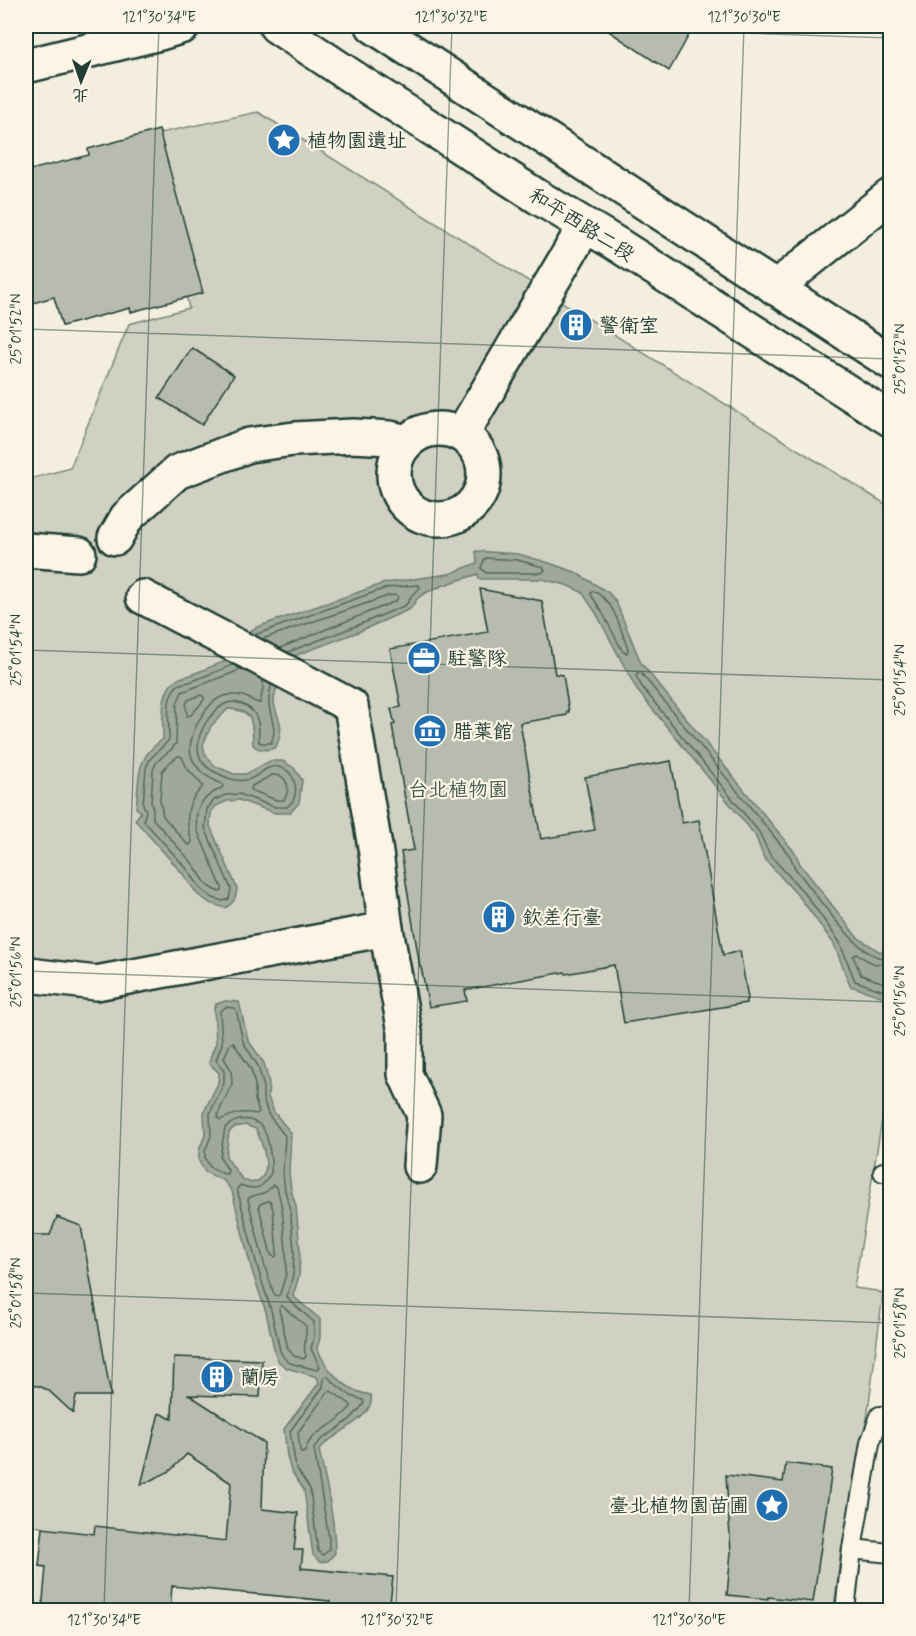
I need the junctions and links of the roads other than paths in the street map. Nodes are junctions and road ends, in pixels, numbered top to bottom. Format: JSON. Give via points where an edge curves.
{"nodes":[{"id":1,"x":183,"y":26,"type":"edge"},
{"id":2,"x":276,"y":26,"type":"edge"},
{"id":3,"x":373,"y":26,"type":"edge"},
{"id":4,"x":26,"y":66,"type":"edge"},
{"id":5,"x":891,"y":196,"type":"edge"},
{"id":6,"x":585,"y":226,"type":"junction"},
{"id":7,"x":776,"y":288,"type":"junction"},
{"id":8,"x":891,"y":362,"type":"edge"},
{"id":9,"x":891,"y":419,"type":"edge"},
{"id":10,"x":462,"y":434,"type":"junction"},
{"id":11,"x":407,"y":442,"type":"junction"},
{"id":12,"x":115,"y":538,"type":"dead end"},
{"id":13,"x":26,"y":550,"type":"edge"},
{"id":14,"x":79,"y":554,"type":"dead end"},
{"id":15,"x":142,"y":597,"type":"dead end"},
{"id":16,"x":386,"y":929,"type":"junction"},
{"id":17,"x":26,"y":972,"type":"edge"},
{"id":18,"x":420,"y":1166,"type":"dead end"},
{"id":19,"x":885,"y":1416,"type":"edge"},
{"id":20,"x":852,"y":1549,"type":"junction"},
{"id":21,"x":891,"y":1553,"type":"edge"},
{"id":22,"x":845,"y":1611,"type":"edge"}],
"edges":[{"from":1,"to":4,"type":"street"},
{"from":2,"to":6,"type":"street","name":"和平西路二段"},
{"from":3,"to":7,"type":"street"},
{"from":5,"to":7,"type":"street"},
{"from":6,"to":9,"type":"street","name":"和平西路二段"},
{"from":6,"to":10,"type":"street"},
{"from":7,"to":8,"type":"street"},
{"from":10,"to":11,"type":"street","via":[[427,430]]},
{"from":10,"to":11,"type":"street","via":[[478,450],[484,485],[463,512],[440,519],[417,513],[400,497],[395,463]]},
{"from":11,"to":12,"type":"street","via":[[353,436],[249,445],[177,472],[127,517]]},
{"from":13,"to":14,"type":"street"},
{"from":15,"to":16,"type":"street","via":[[351,706]]},
{"from":16,"to":17,"type":"street","via":[[96,983]]},
{"from":16,"to":18,"type":"street","via":[[405,1032],[405,1074],[424,1115]]},
{"from":19,"to":20,"type":"lane","via":[[870,1443]]},
{"from":20,"to":21,"type":"lane"},
{"from":20,"to":22,"type":"lane"}]}
